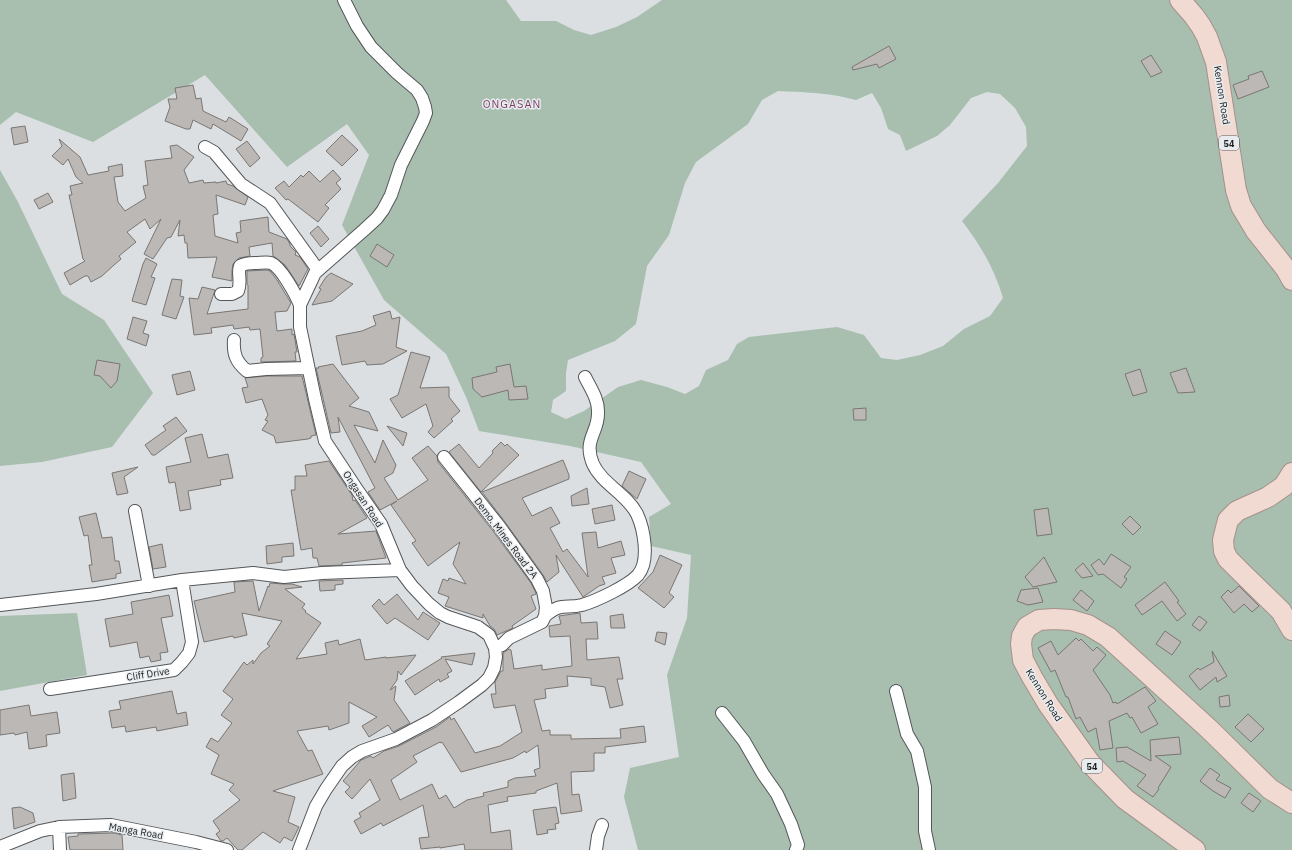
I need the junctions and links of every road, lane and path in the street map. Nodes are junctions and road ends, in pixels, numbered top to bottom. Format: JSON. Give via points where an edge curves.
{"nodes":[{"id":1,"x":344,"y":0,"type":"edge"},
{"id":2,"x":1180,"y":0,"type":"edge"},
{"id":3,"x":205,"y":147,"type":"dead end"},
{"id":4,"x":318,"y":270,"type":"junction"},
{"id":5,"x":1292,"y":280,"type":"edge"},
{"id":6,"x":221,"y":294,"type":"dead end"},
{"id":7,"x":300,"y":305,"type":"junction"},
{"id":8,"x":234,"y":340,"type":"dead end"},
{"id":9,"x":308,"y":368,"type":"junction"},
{"id":10,"x":585,"y":377,"type":"dead end"},
{"id":11,"x":444,"y":457,"type":"dead end"},
{"id":12,"x":1292,"y":473,"type":"edge"},
{"id":13,"x":135,"y":511,"type":"dead end"},
{"id":14,"x":400,"y":570,"type":"junction"},
{"id":15,"x":182,"y":580,"type":"junction"},
{"id":16,"x":149,"y":586,"type":"junction"},
{"id":17,"x":0,"y":605,"type":"edge"},
{"id":18,"x":545,"y":616,"type":"junction"},
{"id":19,"x":1292,"y":630,"type":"edge"},
{"id":20,"x":495,"y":648,"type":"junction"},
{"id":21,"x":50,"y":689,"type":"dead end"},
{"id":22,"x":896,"y":691,"type":"dead end"},
{"id":23,"x":722,"y":713,"type":"dead end"},
{"id":24,"x":1292,"y":803,"type":"edge"},
{"id":25,"x":602,"y":825,"type":"dead end"},
{"id":26,"x":59,"y":827,"type":"junction"},
{"id":27,"x":0,"y":847,"type":"edge"},
{"id":28,"x":60,"y":850,"type":"edge"},
{"id":29,"x":227,"y":850,"type":"edge"},
{"id":30,"x":299,"y":850,"type":"edge"},
{"id":31,"x":596,"y":850,"type":"edge"},
{"id":32,"x":796,"y":850,"type":"edge"},
{"id":33,"x":929,"y":850,"type":"edge"},
{"id":34,"x":1195,"y":850,"type":"edge"}],
"edges":[{"from":1,"to":4,"type":"street","name":"Ongasan Road","via":[[371,47],[417,90],[426,113],[400,165],[391,195],[383,210]]},
{"from":2,"to":5,"type":"highway","name":"Kennon Road","number":"54","via":[[1204,32],[1216,62],[1232,169],[1241,206]]},
{"from":3,"to":4,"type":"street","via":[[214,152],[241,184],[270,203]]},
{"from":4,"to":7,"type":"street","name":"Ongasan Road"},
{"from":6,"to":7,"type":"street","via":[[238,291],[240,266],[250,263],[271,263],[284,276]]},
{"from":7,"to":9,"type":"street","name":"Ongasan Road","via":[[300,327]]},
{"from":8,"to":9,"type":"street","via":[[234,354],[247,371]]},
{"from":9,"to":14,"type":"street","name":"Ongasan Road","via":[[325,441],[381,524]]},
{"from":10,"to":18,"type":"street","via":[[598,407],[598,416],[589,446],[592,460],[599,473],[634,509],[643,536],[645,554],[638,575],[627,583],[582,605],[560,607]]},
{"from":11,"to":18,"type":"street","name":"Demo. Mines Road 2A","via":[[538,579],[543,591]]},
{"from":12,"to":19,"type":"highway","via":[[1284,486],[1268,497],[1237,511],[1228,520],[1223,540],[1228,559],[1281,611]]},
{"from":13,"to":16,"type":"street"},
{"from":14,"to":15,"type":"street","via":[[284,577],[253,573]]},
{"from":14,"to":20,"type":"street","name":"Ongasan Road","via":[[429,604],[448,617],[478,627],[489,635]]},
{"from":15,"to":16,"type":"street"},
{"from":15,"to":21,"type":"street","name":"Cliff Drive","via":[[192,642],[189,653],[174,670]]},
{"from":16,"to":17,"type":"street"},
{"from":18,"to":20,"type":"street","via":[[539,625]]},
{"from":20,"to":30,"type":"street","via":[[494,668],[482,685],[432,720],[396,740],[362,751],[342,766],[316,806]]},
{"from":22,"to":33,"type":"street","via":[[907,734],[917,751],[923,781]]},
{"from":23,"to":32,"type":"street","via":[[744,741],[777,794],[791,824],[798,845]]},
{"from":24,"to":34,"type":"highway","name":"Kennon Road","number":"54","via":[[1270,789],[1209,729],[1108,637],[1088,625],[1071,620],[1038,620],[1027,627],[1021,644],[1023,660],[1048,704],[1090,763],[1125,799]]},
{"from":25,"to":31,"type":"street"},
{"from":26,"to":27,"type":"street","name":"Manga Road","via":[[40,831]]},
{"from":26,"to":28,"type":"street"},
{"from":26,"to":29,"type":"street","name":"Manga Road","via":[[111,825]]}]}
